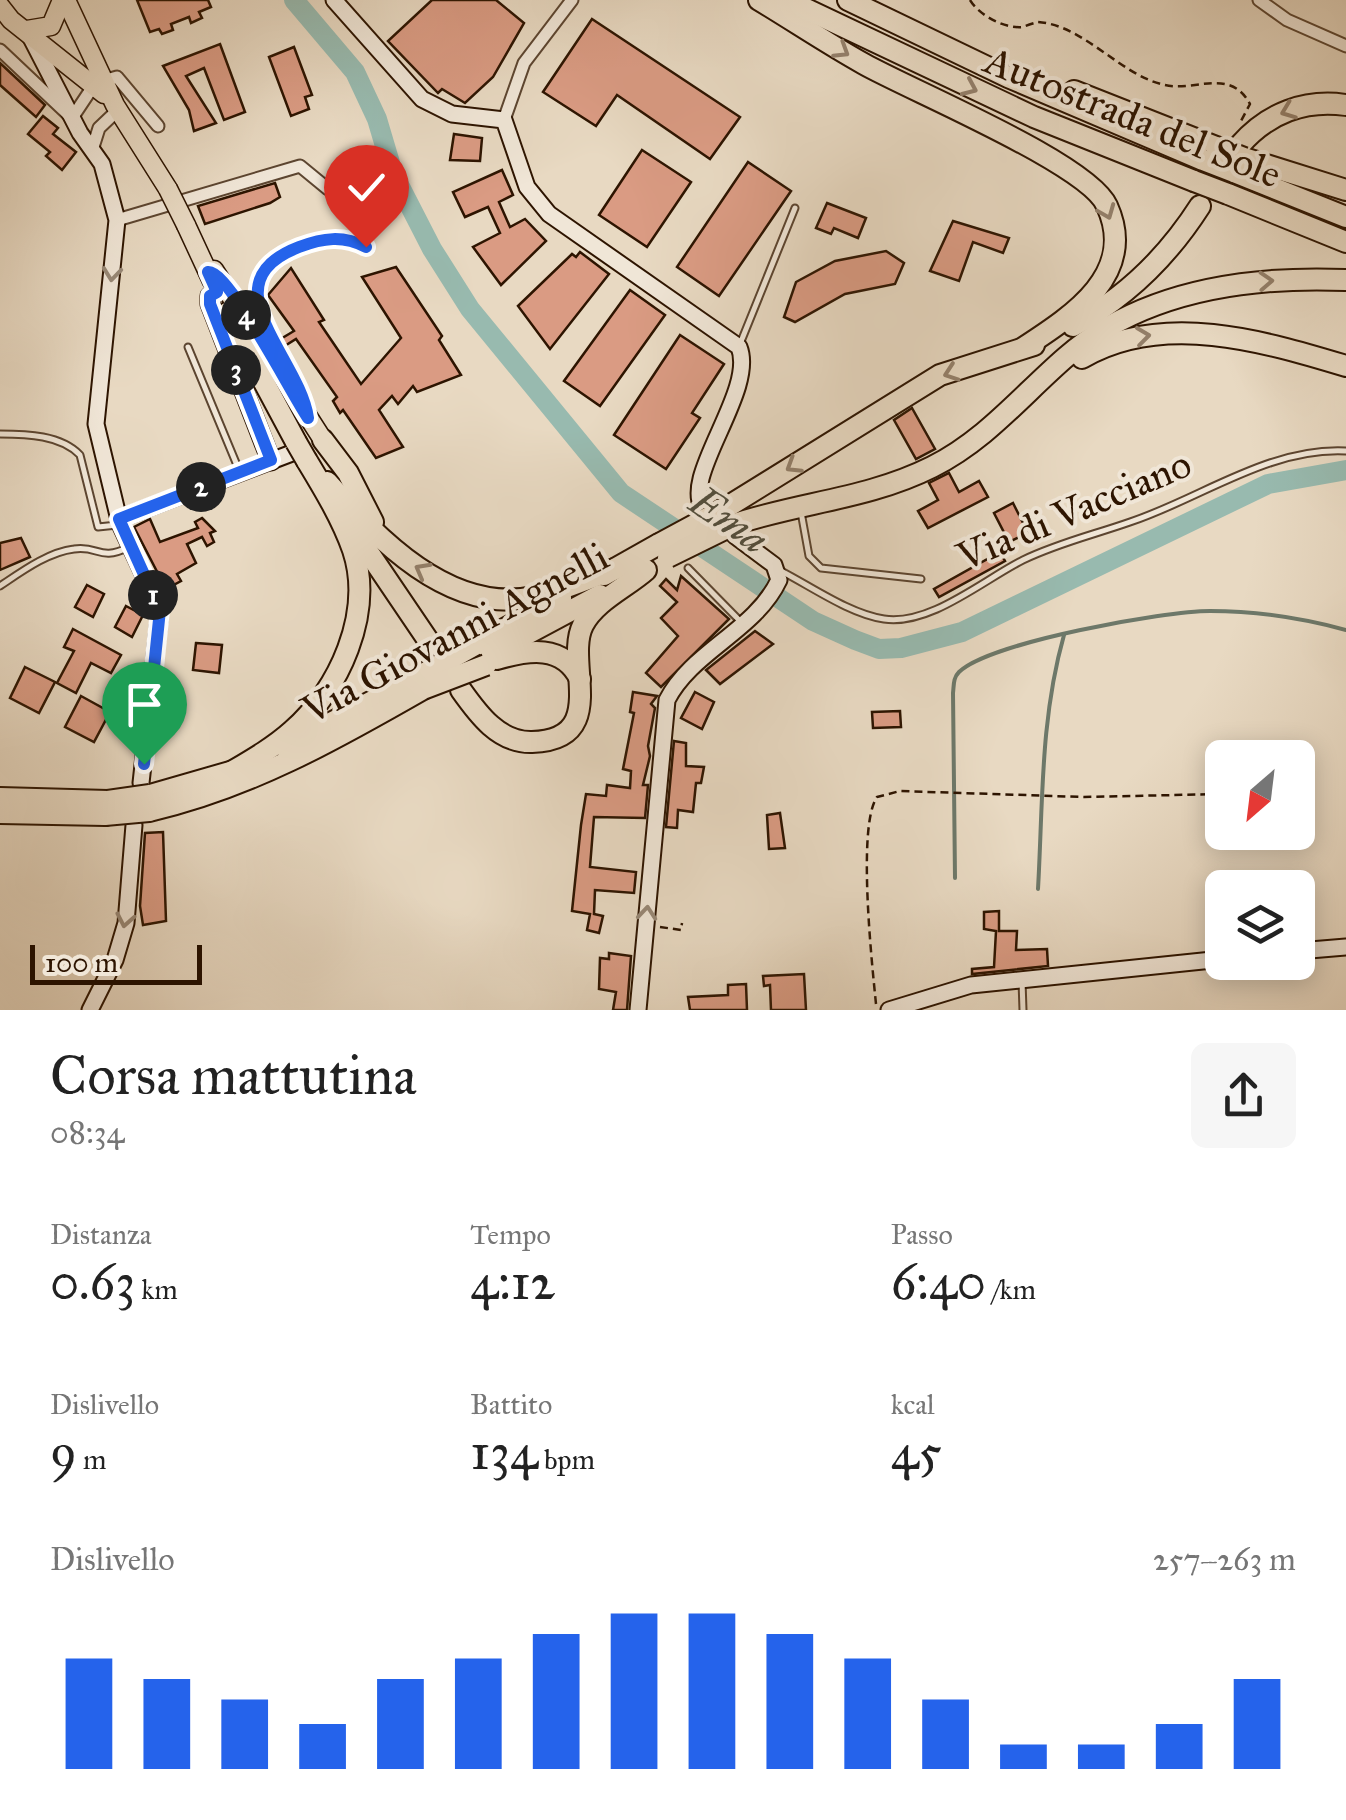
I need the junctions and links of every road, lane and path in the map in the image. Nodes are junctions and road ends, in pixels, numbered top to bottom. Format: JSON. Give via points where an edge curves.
{"nodes":[{"id":1,"x":64,"y":0,"type":"edge"},
{"id":2,"x":334,"y":0,"type":"edge"},
{"id":3,"x":572,"y":0,"type":"edge"},
{"id":4,"x":759,"y":0,"type":"edge"},
{"id":5,"x":787,"y":0,"type":"edge"},
{"id":6,"x":848,"y":0,"type":"edge"},
{"id":7,"x":970,"y":0,"type":"edge"},
{"id":8,"x":1259,"y":0,"type":"edge"},
{"id":9,"x":2,"y":11,"type":"edge"},
{"id":10,"x":27,"y":30,"type":"junction"},
{"id":11,"x":1346,"y":46,"type":"edge"},
{"id":12,"x":0,"y":50,"type":"edge"},
{"id":13,"x":99,"y":83,"type":"junction"},
{"id":14,"x":1346,"y":104,"type":"edge"},
{"id":15,"x":117,"y":107,"type":"junction"},
{"id":16,"x":72,"y":118,"type":"junction"},
{"id":17,"x":504,"y":120,"type":"junction"},
{"id":18,"x":158,"y":126,"type":"dead end"},
{"id":19,"x":93,"y":147,"type":"junction"},
{"id":20,"x":1238,"y":151,"type":"junction"},
{"id":21,"x":1204,"y":163,"type":"junction"},
{"id":22,"x":328,"y":190,"type":"dead end"},
{"id":23,"x":1346,"y":190,"type":"edge"},
{"id":24,"x":1200,"y":206,"type":"dead end"},
{"id":25,"x":795,"y":208,"type":"dead end"},
{"id":26,"x":1346,"y":217,"type":"edge"},
{"id":27,"x":117,"y":220,"type":"junction"},
{"id":28,"x":1346,"y":242,"type":"edge"},
{"id":29,"x":366,"y":247,"type":"dead end"},
{"id":30,"x":208,"y":272,"type":"junction"},
{"id":31,"x":1346,"y":280,"type":"edge"},
{"id":32,"x":217,"y":292,"type":"junction"},
{"id":33,"x":227,"y":313,"type":"joint"},
{"id":34,"x":188,"y":347,"type":"dead end"},
{"id":35,"x":739,"y":347,"type":"junction"},
{"id":36,"x":1023,"y":348,"type":"junction"},
{"id":37,"x":1346,"y":366,"type":"edge"},
{"id":38,"x":1025,"y":394,"type":"junction"},
{"id":39,"x":308,"y":418,"type":"junction"},
{"id":40,"x":0,"y":434,"type":"edge"},
{"id":41,"x":306,"y":448,"type":"junction"},
{"id":42,"x":1346,"y":451,"type":"edge"},
{"id":43,"x":271,"y":460,"type":"junction"},
{"id":44,"x":240,"y":472,"type":"junction"},
{"id":45,"x":322,"y":486,"type":"junction"},
{"id":46,"x":800,"y":509,"type":"junction"},
{"id":47,"x":725,"y":520,"type":"junction"},
{"id":48,"x":119,"y":521,"type":"junction"},
{"id":49,"x":383,"y":542,"type":"junction"},
{"id":50,"x":132,"y":545,"type":"junction"},
{"id":51,"x":663,"y":551,"type":"junction"},
{"id":52,"x":688,"y":568,"type":"dead end"},
{"id":53,"x":614,"y":569,"type":"junction"},
{"id":54,"x":646,"y":570,"type":"junction"},
{"id":55,"x":921,"y":579,"type":"dead end"},
{"id":56,"x":0,"y":586,"type":"edge"},
{"id":57,"x":772,"y":589,"type":"junction"},
{"id":58,"x":744,"y":624,"type":"junction"},
{"id":59,"x":436,"y":652,"type":"dead end"},
{"id":60,"x":481,"y":656,"type":"junction"},
{"id":61,"x":420,"y":684,"type":"junction"},
{"id":62,"x":582,"y":686,"type":"junction"},
{"id":63,"x":461,"y":690,"type":"dead end"},
{"id":64,"x":228,"y":774,"type":"junction"},
{"id":65,"x":1205,"y":794,"type":"edge"},
{"id":66,"x":0,"y":798,"type":"edge"},
{"id":67,"x":143,"y":803,"type":"junction"},
{"id":68,"x":106,"y":808,"type":"junction"},
{"id":69,"x":0,"y":813,"type":"edge"},
{"id":70,"x":682,"y":923,"type":"dead end"},
{"id":71,"x":644,"y":940,"type":"junction"},
{"id":72,"x":1346,"y":946,"type":"edge"},
{"id":73,"x":1315,"y":949,"type":"edge"},
{"id":74,"x":1205,"y":961,"type":"edge"},
{"id":75,"x":1022,"y":978,"type":"junction"},
{"id":76,"x":90,"y":1010,"type":"edge"},
{"id":77,"x":638,"y":1010,"type":"edge"},
{"id":78,"x":877,"y":1010,"type":"edge"},
{"id":79,"x":889,"y":1010,"type":"edge"},
{"id":80,"x":1023,"y":1010,"type":"edge"}],
"edges":[{"from":1,"to":10,"type":"main road","via":[[52,26]]},
{"from":1,"to":13,"type":"main road"},
{"from":2,"to":17,"type":"street","via":[[431,105]]},
{"from":3,"to":17,"type":"street","via":[[524,63]]},
{"from":4,"to":36,"type":"highway","one_way":true,"via":[[863,64],[1070,170],[1106,203],[1114,256],[1103,282],[1072,316]]},
{"from":5,"to":21,"type":"highway","name":"Autostrada del Sole","one_way":true,"via":[[1018,110]]},
{"from":6,"to":21,"type":"highway","name":"Autostrada del Sole"},
{"from":7,"to":20,"type":"path","via":[[1005,25],[1038,22],[1164,85],[1230,85],[1250,104]]},
{"from":8,"to":11,"type":"street"},
{"from":9,"to":10,"type":"main road"},
{"from":10,"to":13,"type":"main road"},
{"from":10,"to":16,"type":"street"},
{"from":12,"to":16,"type":"street"},
{"from":13,"to":15,"type":"main road"},
{"from":13,"to":16,"type":"street"},
{"from":13,"to":18,"type":"street","via":[[117,78]]},
{"from":14,"to":20,"type":"highway","one_way":true,"via":[[1284,111]]},
{"from":15,"to":19,"type":"street"},
{"from":15,"to":30,"type":"main road","bridge":true,"via":[[168,189]]},
{"from":16,"to":19,"type":"street"},
{"from":17,"to":35,"type":"street","via":[[527,187],[549,214]]},
{"from":19,"to":27,"type":"street","via":[[111,184]]},
{"from":20,"to":21,"type":"highway","name":"Autostrada del Sole","bridge":true},
{"from":20,"to":23,"type":"highway"},
{"from":20,"to":26,"type":"highway","name":"Autostrada del Sole"},
{"from":21,"to":28,"type":"highway","name":"Autostrada del Sole","bridge":true,"via":[[1228,194]]},
{"from":22,"to":27,"type":"street","via":[[300,166]]},
{"from":24,"to":36,"type":"highway","via":[[1130,290]]},
{"from":25,"to":35,"type":"lane"},
{"from":27,"to":48,"type":"street","one_way":true,"via":[[96,424]]},
{"from":29,"to":39,"type":"lane","via":[[351,239],[323,239],[265,265],[257,279],[258,301]]},
{"from":30,"to":32,"type":"main road"},
{"from":30,"to":39,"type":"main road","via":[[235,296]]},
{"from":38,"to":31,"type":"highway","one_way":true,"via":[[1070,353],[1151,306],[1246,282]]},
{"from":32,"to":33,"type":"main road"},
{"from":32,"to":43,"type":"main road","via":[[210,304]]},
{"from":33,"to":41,"type":"highway"},
{"from":34,"to":44,"type":"lane"},
{"from":35,"to":47,"type":"street","via":[[741,375],[698,490]]},
{"from":36,"to":47,"type":"highway","name":"Via Giovanni Agnelli","one_way":true,"via":[[940,375]]},
{"from":38,"to":37,"type":"highway","one_way":true,"via":[[1123,339],[1162,334],[1251,342]]},
{"from":38,"to":46,"type":"highway","name":"Via Giovanni Agnelli","via":[[978,441],[932,467],[880,490]]},
{"from":39,"to":41,"type":"main road"},
{"from":40,"to":48,"type":"lane","via":[[72,446],[98,528]]},
{"from":41,"to":43,"type":"street"},
{"from":41,"to":45,"type":"highway"},
{"from":41,"to":49,"type":"highway"},
{"from":41,"to":49,"type":"highway","via":[[337,458]]},
{"from":42,"to":57,"type":"lane","name":"Via di Vacciano","via":[[1294,458],[1132,522],[1069,538],[902,620]]},
{"from":43,"to":44,"type":"street"},
{"from":44,"to":48,"type":"street"},
{"from":45,"to":59,"type":"highway"},
{"from":45,"to":64,"type":"highway","via":[[358,570],[344,659],[292,732]]},
{"from":46,"to":47,"type":"highway","name":"Via Giovanni Agnelli"},
{"from":46,"to":55,"type":"lane","via":[[806,548],[821,568]]},
{"from":47,"to":51,"type":"highway","name":"Via Giovanni Agnelli","bridge":true},
{"from":47,"to":57,"type":"street","name":"Via di Vacciano"},
{"from":48,"to":50,"type":"street"},
{"from":53,"to":49,"type":"highway","one_way":true,"via":[[515,598],[465,590]]},
{"from":50,"to":56,"type":"lane","via":[[110,556],[74,549]]},
{"from":50,"to":67,"type":"street","via":[[160,610]]},
{"from":51,"to":53,"type":"highway","name":"Via Giovanni Agnelli"},
{"from":51,"to":54,"type":"highway","name":"Via Giovanni Agnelli"},
{"from":52,"to":58,"type":"lane"},
{"from":53,"to":60,"type":"highway","name":"Via Giovanni Agnelli"},
{"from":54,"to":60,"type":"highway","name":"Via Giovanni Agnelli"},
{"from":54,"to":62,"type":"highway","via":[[583,624]]},
{"from":57,"to":58,"type":"street"},
{"from":71,"to":58,"type":"street","one_way":true,"via":[[667,700]]},
{"from":60,"to":61,"type":"highway","bridge":true},
{"from":60,"to":62,"type":"highway","via":[[548,652],[571,664]]},
{"from":61,"to":64,"type":"highway","name":"Via Giovanni Agnelli"},
{"from":61,"to":67,"type":"highway","name":"Via Giovanni Agnelli","via":[[268,774],[200,798]]},
{"from":62,"to":63,"type":"highway","via":[[570,726],[533,742],[488,724]]},
{"from":64,"to":67,"type":"highway","name":"Via Giovanni Agnelli"},
{"from":65,"to":78,"type":"path","via":[[877,796],[870,806],[868,873]]},
{"from":66,"to":68,"type":"highway","name":"Via Giovanni Agnelli"},
{"from":67,"to":68,"type":"highway","name":"Via Giovanni Agnelli","bridge":true},
{"from":67,"to":76,"type":"street","one_way":true,"via":[[126,924]]},
{"from":68,"to":69,"type":"highway","name":"Via Giovanni Agnelli"},
{"from":70,"to":71,"type":"path","via":[[682,930],[655,926],[656,918],[652,941]]},
{"from":71,"to":77,"type":"street"},
{"from":72,"to":73,"type":"street"},
{"from":74,"to":75,"type":"street"},
{"from":75,"to":79,"type":"street"},
{"from":75,"to":80,"type":"lane"}]}
